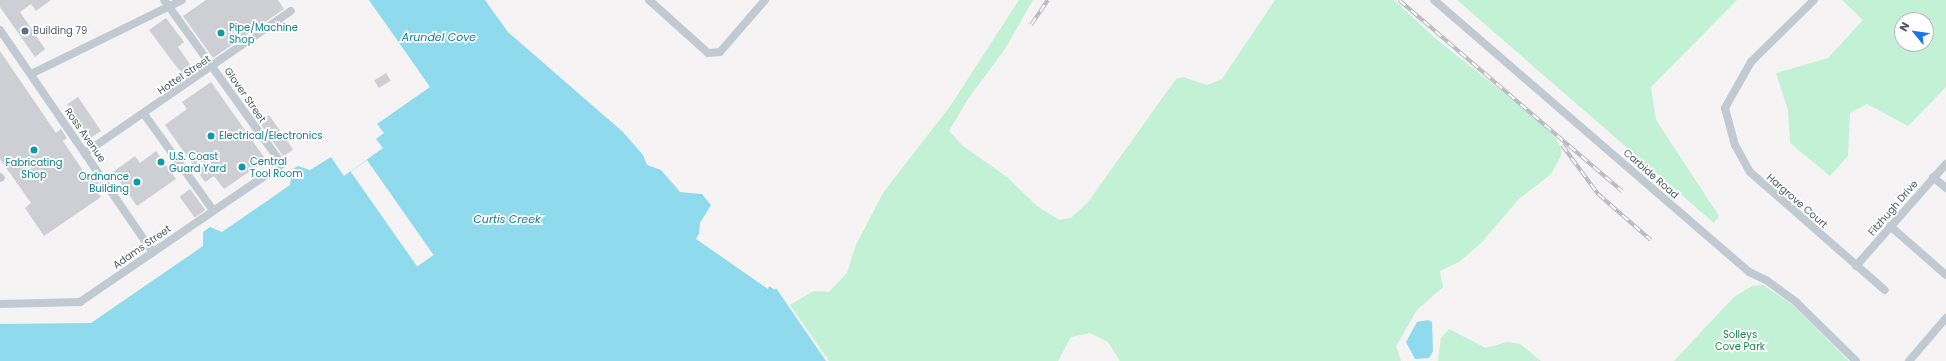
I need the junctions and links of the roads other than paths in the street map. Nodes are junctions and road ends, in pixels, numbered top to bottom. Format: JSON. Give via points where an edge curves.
{"nodes":[{"id":1,"x":182,"y":0,"type":"edge"},
{"id":2,"x":649,"y":0,"type":"edge"},
{"id":3,"x":764,"y":0,"type":"edge"},
{"id":4,"x":1434,"y":0,"type":"edge"},
{"id":5,"x":1814,"y":0,"type":"edge"},
{"id":6,"x":166,"y":3,"type":"edge"},
{"id":7,"x":291,"y":11,"type":"dead end"},
{"id":8,"x":0,"y":30,"type":"edge"},
{"id":9,"x":214,"y":68,"type":"junction"},
{"id":10,"x":31,"y":74,"type":"junction"},
{"id":11,"x":144,"y":114,"type":"junction"},
{"id":12,"x":85,"y":153,"type":"junction"},
{"id":13,"x":282,"y":164,"type":"joint"},
{"id":14,"x":1946,"y":164,"type":"edge"},
{"id":15,"x":1933,"y":177,"type":"junction"},
{"id":16,"x":1946,"y":188,"type":"edge"},
{"id":17,"x":213,"y":210,"type":"junction"},
{"id":18,"x":1890,"y":226,"type":"junction"},
{"id":19,"x":153,"y":252,"type":"junction"},
{"id":20,"x":1856,"y":266,"type":"junction"},
{"id":21,"x":1946,"y":275,"type":"edge"},
{"id":22,"x":1884,"y":290,"type":"dead end"},
{"id":23,"x":0,"y":304,"type":"edge"},
{"id":24,"x":1946,"y":318,"type":"edge"},
{"id":25,"x":1856,"y":361,"type":"edge"},
{"id":26,"x":1910,"y":361,"type":"edge"}],
"edges":[{"from":1,"to":6,"type":"street"},
{"from":2,"to":3,"type":"street","via":[[708,53],[720,52]]},
{"from":4,"to":25,"type":"street","name":"Carbide Road","via":[[1749,272],[1766,280],[1796,302]]},
{"from":5,"to":20,"type":"street","name":"Hargrove Court","via":[[1752,62],[1725,108],[1735,145],[1750,172]]},
{"from":6,"to":9,"type":"street","name":"Glover Street"},
{"from":6,"to":10,"type":"street"},
{"from":7,"to":9,"type":"street","name":"Hottel Street"},
{"from":8,"to":10,"type":"street","name":"Ross Avenue"},
{"from":9,"to":11,"type":"street","name":"Hottel Street"},
{"from":9,"to":13,"type":"street","name":"Glover Street"},
{"from":10,"to":12,"type":"street","name":"Ross Avenue"},
{"from":11,"to":12,"type":"street","name":"Hottel Street"},
{"from":11,"to":17,"type":"street"},
{"from":12,"to":19,"type":"street","name":"Ross Avenue"},
{"from":13,"to":17,"type":"street","name":"Adams Street"},
{"from":14,"to":15,"type":"street","name":"Fitzhugh Drive"},
{"from":15,"to":16,"type":"street"},
{"from":15,"to":18,"type":"street","name":"Fitzhugh Drive"},
{"from":17,"to":19,"type":"street","name":"Adams Street"},
{"from":18,"to":20,"type":"street","name":"Fitzhugh Drive"},
{"from":18,"to":21,"type":"street"},
{"from":19,"to":23,"type":"street","name":"Adams Street","via":[[80,302]]},
{"from":20,"to":22,"type":"street","name":"Hargrove Court"},
{"from":24,"to":26,"type":"street"}]}
